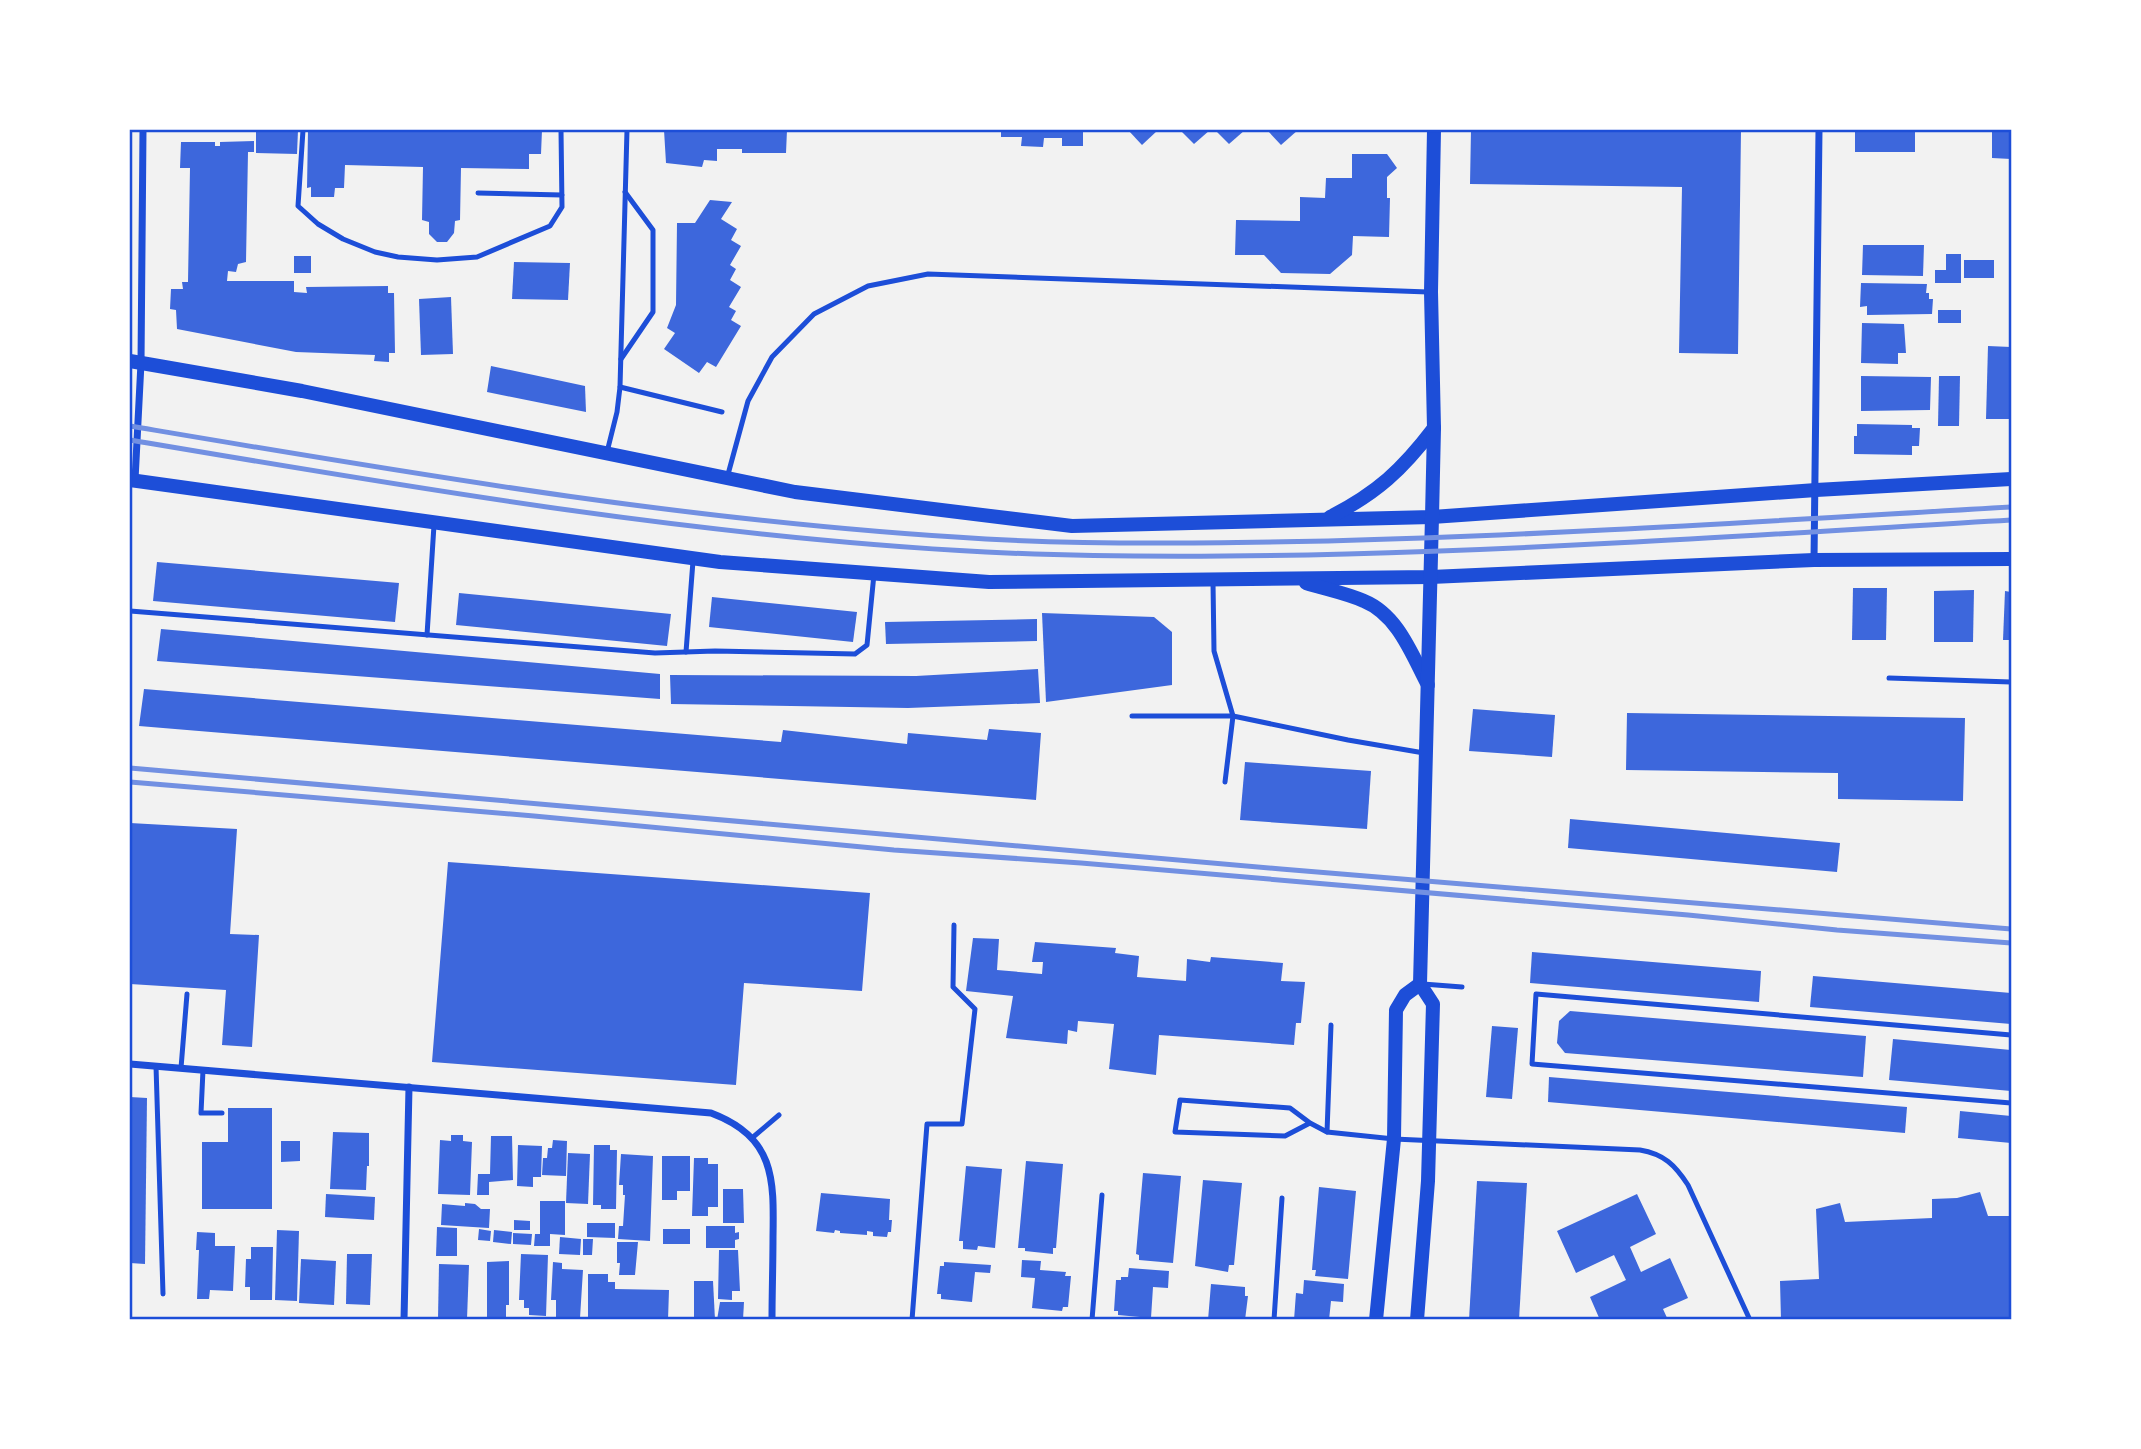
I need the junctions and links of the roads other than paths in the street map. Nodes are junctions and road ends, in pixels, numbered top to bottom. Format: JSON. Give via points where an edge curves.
{"nodes":[{"id":1,"x":144,"y":130,"type":"edge"},
{"id":2,"x":303,"y":130,"type":"edge"},
{"id":3,"x":561,"y":130,"type":"edge"},
{"id":4,"x":627,"y":130,"type":"edge"},
{"id":5,"x":1434,"y":130,"type":"edge"},
{"id":6,"x":1819,"y":130,"type":"edge"},
{"id":7,"x":625,"y":192,"type":"junction"},
{"id":8,"x":478,"y":193,"type":"dead end"},
{"id":9,"x":562,"y":195,"type":"junction"},
{"id":10,"x":1431,"y":292,"type":"junction"},
{"id":11,"x":621,"y":359,"type":"junction"},
{"id":12,"x":135,"y":362,"type":"edge"},
{"id":13,"x":620,"y":387,"type":"junction"},
{"id":14,"x":722,"y":412,"type":"dead end"},
{"id":15,"x":1434,"y":428,"type":"junction"},
{"id":16,"x":607,"y":453,"type":"junction"},
{"id":17,"x":727,"y":478,"type":"junction"},
{"id":18,"x":2011,"y":479,"type":"edge"},
{"id":19,"x":132,"y":480,"type":"edge"},
{"id":20,"x":1816,"y":490,"type":"junction"},
{"id":21,"x":1432,"y":517,"type":"junction"},
{"id":22,"x":1324,"y":519,"type":"junction"},
{"id":23,"x":434,"y":522,"type":"junction"},
{"id":24,"x":694,"y":558,"type":"junction"},
{"id":25,"x":2011,"y":559,"type":"edge"},
{"id":26,"x":1815,"y":560,"type":"junction"},
{"id":27,"x":874,"y":574,"type":"junction"},
{"id":28,"x":1431,"y":577,"type":"junction"},
{"id":29,"x":1292,"y":579,"type":"junction"},
{"id":30,"x":1213,"y":580,"type":"junction"},
{"id":31,"x":130,"y":611,"type":"edge"},
{"id":32,"x":428,"y":635,"type":"junction"},
{"id":33,"x":686,"y":652,"type":"junction"},
{"id":34,"x":1889,"y":678,"type":"dead end"},
{"id":35,"x":2011,"y":682,"type":"edge"},
{"id":36,"x":1429,"y":687,"type":"junction"},
{"id":37,"x":1132,"y":716,"type":"dead end"},
{"id":38,"x":1233,"y":716,"type":"junction"},
{"id":39,"x":1427,"y":753,"type":"junction"},
{"id":40,"x":1225,"y":782,"type":"dead end"},
{"id":41,"x":954,"y":925,"type":"dead end"},
{"id":42,"x":1420,"y":984,"type":"junction"},
{"id":43,"x":1462,"y":987,"type":"dead end"},
{"id":44,"x":187,"y":994,"type":"dead end"},
{"id":45,"x":1331,"y":1025,"type":"dead end"},
{"id":46,"x":2011,"y":1035,"type":"edge"},
{"id":47,"x":130,"y":1064,"type":"edge"},
{"id":48,"x":156,"y":1066,"type":"junction"},
{"id":49,"x":181,"y":1068,"type":"junction"},
{"id":50,"x":202,"y":1070,"type":"junction"},
{"id":51,"x":409,"y":1087,"type":"junction"},
{"id":52,"x":2011,"y":1103,"type":"edge"},
{"id":53,"x":222,"y":1113,"type":"dead end"},
{"id":54,"x":779,"y":1115,"type":"dead end"},
{"id":55,"x":1310,"y":1123,"type":"junction"},
{"id":56,"x":1327,"y":1132,"type":"junction"},
{"id":57,"x":752,"y":1138,"type":"junction"},
{"id":58,"x":1394,"y":1139,"type":"junction"},
{"id":59,"x":1430,"y":1140,"type":"junction"},
{"id":60,"x":1102,"y":1195,"type":"dead end"},
{"id":61,"x":1282,"y":1198,"type":"dead end"},
{"id":62,"x":163,"y":1294,"type":"dead end"},
{"id":63,"x":404,"y":1320,"type":"edge"},
{"id":64,"x":772,"y":1320,"type":"edge"},
{"id":65,"x":912,"y":1320,"type":"edge"},
{"id":66,"x":1092,"y":1320,"type":"edge"},
{"id":67,"x":1274,"y":1320,"type":"edge"},
{"id":68,"x":1376,"y":1320,"type":"edge"},
{"id":69,"x":1417,"y":1320,"type":"edge"},
{"id":70,"x":1750,"y":1320,"type":"edge"}],
"edges":[{"from":1,"to":12,"type":"street"},
{"from":2,"to":9,"type":"lane","via":[[298,205],[343,239],[375,252],[437,260],[477,257],[550,226],[562,207]]},
{"from":3,"to":9,"type":"lane"},
{"from":4,"to":7,"type":"lane"},
{"from":5,"to":10,"type":"main road"},
{"from":6,"to":20,"type":"street"},
{"from":7,"to":11,"type":"lane"},
{"from":7,"to":11,"type":"lane","via":[[653,230],[653,312]]},
{"from":8,"to":9,"type":"lane"},
{"from":10,"to":15,"type":"main road"},
{"from":10,"to":17,"type":"lane","via":[[928,274],[868,286],[814,314],[772,357],[748,401]]},
{"from":11,"to":13,"type":"lane"},
{"from":12,"to":16,"type":"main road"},
{"from":12,"to":19,"type":"street"},
{"from":13,"to":14,"type":"lane"},
{"from":13,"to":16,"type":"lane"},
{"from":15,"to":21,"type":"main road"},
{"from":15,"to":22,"type":"main road","via":[[1392,477],[1360,502]]},
{"from":16,"to":17,"type":"main road"},
{"from":17,"to":22,"type":"main road","via":[[796,492],[1072,526]]},
{"from":18,"to":20,"type":"main road"},
{"from":19,"to":23,"type":"main road"},
{"from":20,"to":21,"type":"main road"},
{"from":20,"to":26,"type":"street"},
{"from":21,"to":22,"type":"main road"},
{"from":21,"to":28,"type":"main road"},
{"from":23,"to":24,"type":"main road"},
{"from":23,"to":32,"type":"lane"},
{"from":24,"to":27,"type":"main road"},
{"from":24,"to":33,"type":"lane"},
{"from":25,"to":26,"type":"main road"},
{"from":26,"to":28,"type":"main road"},
{"from":27,"to":30,"type":"main road","via":[[989,582]]},
{"from":27,"to":33,"type":"lane","via":[[867,645],[855,654]]},
{"from":28,"to":29,"type":"main road"},
{"from":28,"to":36,"type":"main road"},
{"from":29,"to":30,"type":"main road"},
{"from":29,"to":36,"type":"main road","via":[[1365,601],[1386,615],[1401,633]]},
{"from":30,"to":38,"type":"lane","via":[[1214,651]]},
{"from":31,"to":32,"type":"lane"},
{"from":32,"to":33,"type":"lane"},
{"from":34,"to":35,"type":"lane"},
{"from":36,"to":39,"type":"main road"},
{"from":37,"to":38,"type":"lane"},
{"from":38,"to":39,"type":"lane"},
{"from":38,"to":40,"type":"lane"},
{"from":39,"to":42,"type":"main road"},
{"from":41,"to":65,"type":"lane","via":[[953,987],[975,1009],[962,1124],[927,1124]]},
{"from":42,"to":43,"type":"lane"},
{"from":42,"to":58,"type":"main road","via":[[1405,995],[1396,1010]]},
{"from":42,"to":59,"type":"main road","via":[[1433,1004]]},
{"from":44,"to":49,"type":"lane"},
{"from":45,"to":56,"type":"lane"},
{"from":46,"to":52,"type":"lane","via":[[1536,993],[1532,1063]]},
{"from":47,"to":48,"type":"street"},
{"from":48,"to":49,"type":"street"},
{"from":48,"to":62,"type":"lane"},
{"from":49,"to":50,"type":"street"},
{"from":50,"to":51,"type":"street"},
{"from":50,"to":53,"type":"lane","via":[[201,1112]]},
{"from":51,"to":57,"type":"street","via":[[711,1113]]},
{"from":51,"to":63,"type":"street"},
{"from":54,"to":57,"type":"lane"},
{"from":55,"to":55,"type":"lane","via":[[1290,1108],[1180,1100],[1175,1132],[1284,1136]]},
{"from":55,"to":56,"type":"lane"},
{"from":56,"to":58,"type":"lane"},
{"from":57,"to":64,"type":"street","via":[[774,1185]]},
{"from":58,"to":59,"type":"lane"},
{"from":58,"to":68,"type":"main road"},
{"from":59,"to":69,"type":"main road"},
{"from":59,"to":70,"type":"lane","via":[[1640,1150],[1666,1158],[1688,1185]]},
{"from":60,"to":66,"type":"lane"},
{"from":61,"to":67,"type":"lane"}]}
